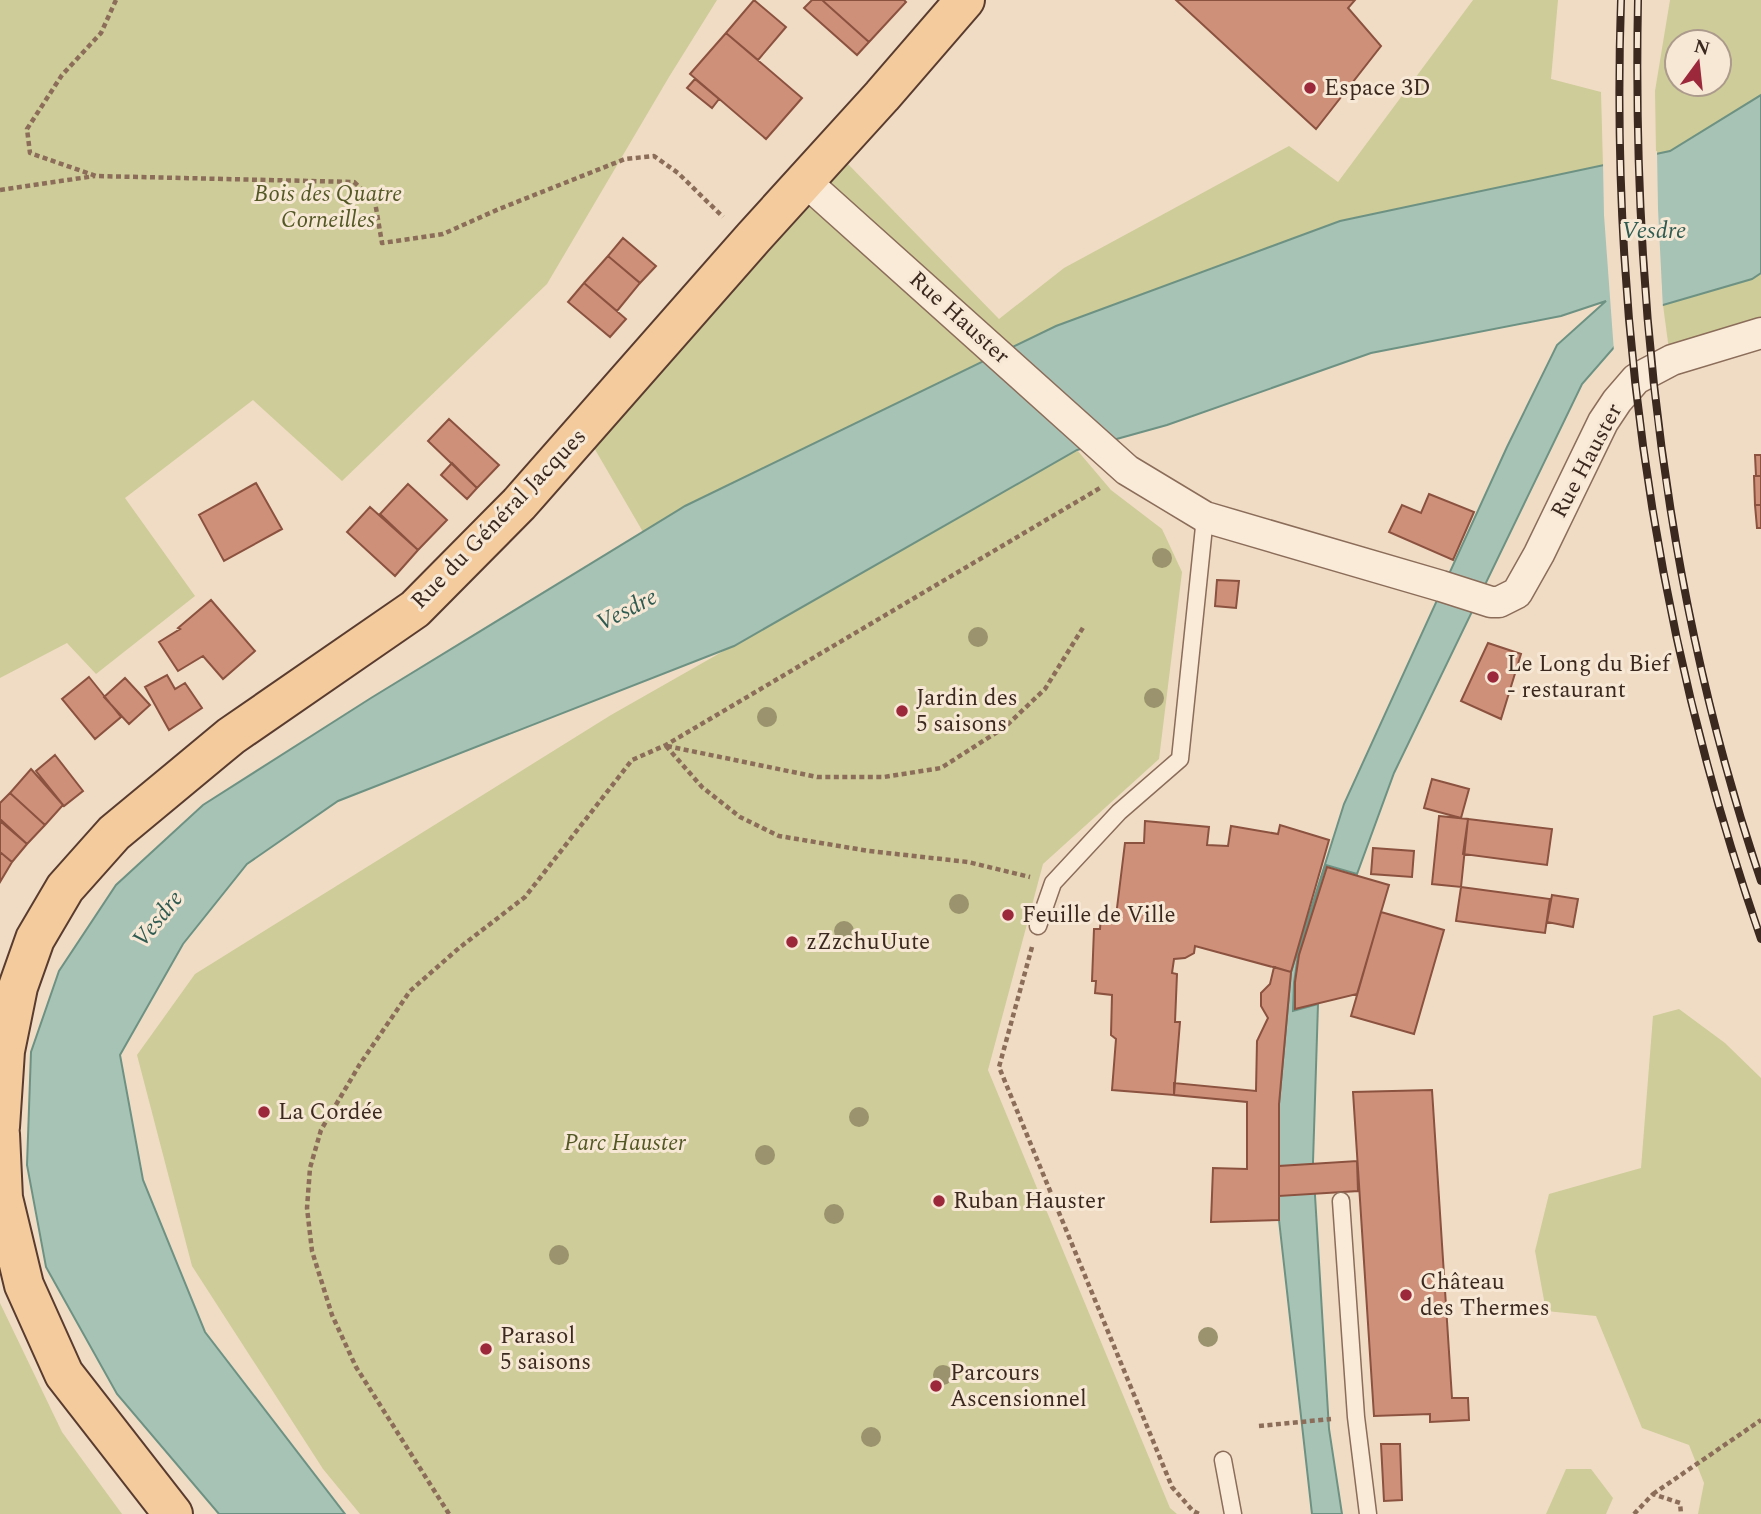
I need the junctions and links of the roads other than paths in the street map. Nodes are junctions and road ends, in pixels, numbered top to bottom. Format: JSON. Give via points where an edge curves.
{"nodes":[{"id":1,"x":965,"y":0,"type":"edge"},
{"id":2,"x":805,"y":181,"type":"junction"},
{"id":3,"x":1761,"y":333,"type":"edge"},
{"id":4,"x":1205,"y":517,"type":"junction"},
{"id":5,"x":1038,"y":926,"type":"road end"},
{"id":6,"x":0,"y":1126,"type":"edge"},
{"id":7,"x":0,"y":1134,"type":"edge"},
{"id":8,"x":1341,"y":1200,"type":"dead end"},
{"id":9,"x":1223,"y":1460,"type":"dead end"},
{"id":10,"x":173,"y":1514,"type":"edge"},
{"id":11,"x":1233,"y":1514,"type":"edge"},
{"id":12,"x":1368,"y":1514,"type":"edge"}],
"edges":[{"from":1,"to":2,"type":"main road","name":"Rue du Général Jacques"},
{"from":2,"to":4,"type":"street","name":"Rue Hauster","via":[[1120,463]]},
{"from":2,"to":6,"type":"main road","name":"Rue du Général Jacques","via":[[519,504],[415,609],[231,736],[114,834],[65,888],[35,939],[18,987],[5,1052]]},
{"from":3,"to":4,"type":"street","name":"Rue Hauster","via":[[1672,360],[1636,379],[1603,422],[1517,593],[1499,602]]},
{"from":4,"to":5,"type":"lane","via":[[1180,759],[1119,812],[1053,883]]},
{"from":7,"to":10,"type":"main road","via":[[3,1198],[24,1285],[64,1374]]},
{"from":8,"to":12,"type":"lane","via":[[1356,1417]]},
{"from":9,"to":11,"type":"lane"}]}
